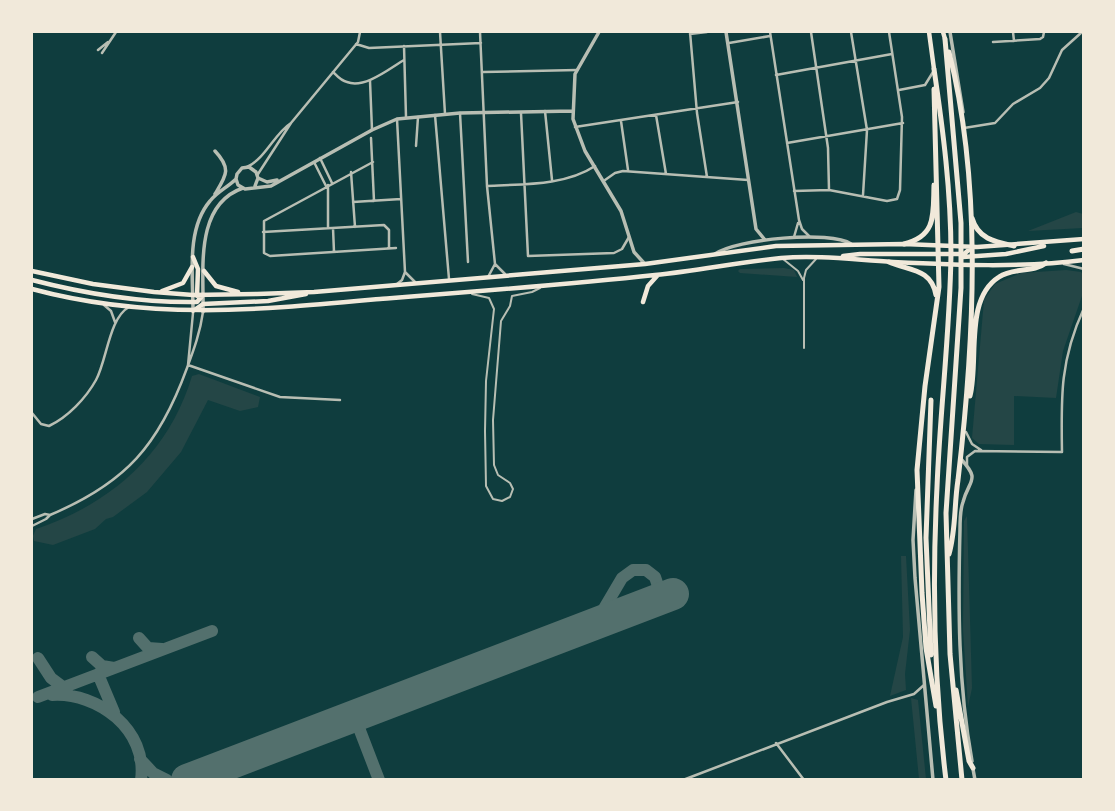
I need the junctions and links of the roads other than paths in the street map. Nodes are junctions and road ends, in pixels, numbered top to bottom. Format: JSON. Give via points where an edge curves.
{"nodes":[{"id":1,"x":116,"y":32,"type":"edge"},
{"id":2,"x":360,"y":32,"type":"edge"},
{"id":3,"x":440,"y":32,"type":"edge"},
{"id":4,"x":480,"y":32,"type":"edge"},
{"id":5,"x":599,"y":32,"type":"edge"},
{"id":6,"x":708,"y":32,"type":"edge"},
{"id":7,"x":726,"y":32,"type":"edge"},
{"id":8,"x":811,"y":32,"type":"edge"},
{"id":9,"x":851,"y":32,"type":"edge"},
{"id":10,"x":889,"y":32,"type":"edge"},
{"id":11,"x":929,"y":32,"type":"edge"},
{"id":12,"x":943,"y":32,"type":"edge"},
{"id":13,"x":950,"y":32,"type":"edge"},
{"id":14,"x":1013,"y":32,"type":"edge"},
{"id":15,"x":1044,"y":32,"type":"edge"},
{"id":16,"x":1082,"y":32,"type":"edge"},
{"id":17,"x":690,"y":33,"type":"edge"},
{"id":18,"x":770,"y":34,"type":"edge"},
{"id":19,"x":945,"y":39,"type":"junction"},
{"id":20,"x":1014,"y":41,"type":"junction"},
{"id":21,"x":993,"y":42,"type":"dead end"},
{"id":22,"x":107,"y":43,"type":"junction"},
{"id":23,"x":481,"y":43,"type":"junction"},
{"id":24,"x":728,"y":43,"type":"junction"},
{"id":25,"x":356,"y":44,"type":"junction"},
{"id":26,"x":441,"y":45,"type":"junction"},
{"id":27,"x":404,"y":46,"type":"junction"},
{"id":28,"x":98,"y":50,"type":"dead end"},
{"id":29,"x":102,"y":53,"type":"dead end"},
{"id":30,"x":892,"y":54,"type":"junction"},
{"id":31,"x":404,"y":60,"type":"junction"},
{"id":32,"x":856,"y":61,"type":"junction"},
{"id":33,"x":817,"y":68,"type":"junction"},
{"id":34,"x":934,"y":68,"type":"junction"},
{"id":35,"x":577,"y":70,"type":"junction"},
{"id":36,"x":332,"y":72,"type":"junction"},
{"id":37,"x":483,"y":72,"type":"junction"},
{"id":38,"x":776,"y":75,"type":"junction"},
{"id":39,"x":370,"y":80,"type":"junction"},
{"id":40,"x":898,"y":90,"type":"junction"},
{"id":41,"x":738,"y":102,"type":"junction"},
{"id":42,"x":697,"y":109,"type":"junction"},
{"id":43,"x":545,"y":111,"type":"junction"},
{"id":44,"x":573,"y":111,"type":"junction"},
{"id":45,"x":460,"y":113,"type":"junction"},
{"id":46,"x":521,"y":113,"type":"junction"},
{"id":47,"x":445,"y":114,"type":"junction"},
{"id":48,"x":483,"y":114,"type":"junction"},
{"id":49,"x":435,"y":115,"type":"junction"},
{"id":50,"x":656,"y":115,"type":"junction"},
{"id":51,"x":406,"y":117,"type":"junction"},
{"id":52,"x":418,"y":117,"type":"junction"},
{"id":53,"x":397,"y":119,"type":"junction"},
{"id":54,"x":961,"y":120,"type":"junction"},
{"id":55,"x":621,"y":121,"type":"junction"},
{"id":56,"x":291,"y":123,"type":"junction"},
{"id":57,"x":903,"y":123,"type":"junction"},
{"id":58,"x":575,"y":127,"type":"junction"},
{"id":59,"x":962,"y":128,"type":"junction"},
{"id":60,"x":372,"y":130,"type":"junction"},
{"id":61,"x":867,"y":130,"type":"junction"},
{"id":62,"x":371,"y":138,"type":"dead end"},
{"id":63,"x":826,"y":138,"type":"junction"},
{"id":64,"x":787,"y":143,"type":"junction"},
{"id":65,"x":936,"y":144,"type":"junction"},
{"id":66,"x":416,"y":146,"type":"dead end"},
{"id":67,"x":215,"y":150,"type":"dead end"},
{"id":68,"x":320,"y":158,"type":"junction"},
{"id":69,"x":314,"y":162,"type":"junction"},
{"id":70,"x":373,"y":162,"type":"junction"},
{"id":71,"x":595,"y":166,"type":"junction"},
{"id":72,"x":246,"y":167,"type":"junction"},
{"id":73,"x":628,"y":171,"type":"junction"},
{"id":74,"x":351,"y":172,"type":"junction"},
{"id":75,"x":666,"y":174,"type":"junction"},
{"id":76,"x":258,"y":176,"type":"junction"},
{"id":77,"x":707,"y":177,"type":"junction"},
{"id":78,"x":236,"y":179,"type":"junction"},
{"id":79,"x":283,"y":179,"type":"junction"},
{"id":80,"x":552,"y":180,"type":"junction"},
{"id":81,"x":605,"y":180,"type":"junction"},
{"id":82,"x":748,"y":180,"type":"junction"},
{"id":83,"x":328,"y":184,"type":"junction"},
{"id":84,"x":526,"y":184,"type":"junction"},
{"id":85,"x":487,"y":186,"type":"junction"},
{"id":86,"x":253,"y":187,"type":"junction"},
{"id":87,"x":243,"y":188,"type":"junction"},
{"id":88,"x":829,"y":190,"type":"junction"},
{"id":89,"x":794,"y":191,"type":"junction"},
{"id":90,"x":863,"y":195,"type":"junction"},
{"id":91,"x":215,"y":197,"type":"junction"},
{"id":92,"x":401,"y":199,"type":"junction"},
{"id":93,"x":374,"y":201,"type":"junction"},
{"id":94,"x":353,"y":202,"type":"junction"},
{"id":95,"x":969,"y":208,"type":"junction"},
{"id":96,"x":799,"y":220,"type":"junction"},
{"id":97,"x":355,"y":227,"type":"junction"},
{"id":98,"x":331,"y":228,"type":"junction"},
{"id":99,"x":756,"y":229,"type":"junction"},
{"id":100,"x":263,"y":232,"type":"junction"},
{"id":101,"x":629,"y":236,"type":"junction"},
{"id":102,"x":812,"y":238,"type":"junction"},
{"id":103,"x":792,"y":239,"type":"junction"},
{"id":104,"x":1083,"y":239,"type":"edge"},
{"id":105,"x":765,"y":240,"type":"junction"},
{"id":106,"x":750,"y":242,"type":"junction"},
{"id":107,"x":1055,"y":243,"type":"junction"},
{"id":108,"x":851,"y":244,"type":"junction"},
{"id":109,"x":904,"y":244,"type":"junction"},
{"id":110,"x":939,"y":246,"type":"junction"},
{"id":111,"x":1014,"y":246,"type":"junction"},
{"id":112,"x":971,"y":247,"type":"junction"},
{"id":113,"x":389,"y":248,"type":"junction"},
{"id":114,"x":396,"y":248,"type":"dead end"},
{"id":115,"x":1083,"y":249,"type":"edge"},
{"id":116,"x":1072,"y":251,"type":"dead end"},
{"id":117,"x":334,"y":252,"type":"junction"},
{"id":118,"x":634,"y":252,"type":"junction"},
{"id":119,"x":715,"y":254,"type":"junction"},
{"id":120,"x":939,"y":256,"type":"junction"},
{"id":121,"x":193,"y":257,"type":"junction"},
{"id":122,"x":817,"y":257,"type":"junction"},
{"id":123,"x":971,"y":257,"type":"junction"},
{"id":124,"x":782,"y":258,"type":"junction"},
{"id":125,"x":837,"y":258,"type":"junction"},
{"id":126,"x":1083,"y":260,"type":"edge"},
{"id":127,"x":468,"y":262,"type":"dead end"},
{"id":128,"x":888,"y":262,"type":"junction"},
{"id":129,"x":1046,"y":263,"type":"junction"},
{"id":130,"x":1061,"y":263,"type":"junction"},
{"id":131,"x":495,"y":264,"type":"junction"},
{"id":132,"x":645,"y":264,"type":"junction"},
{"id":133,"x":939,"y":264,"type":"junction"},
{"id":134,"x":627,"y":265,"type":"junction"},
{"id":135,"x":971,"y":265,"type":"junction"},
{"id":136,"x":192,"y":267,"type":"junction"},
{"id":137,"x":1083,"y":269,"type":"edge"},
{"id":138,"x":32,"y":271,"type":"edge"},
{"id":139,"x":204,"y":271,"type":"junction"},
{"id":140,"x":405,"y":272,"type":"junction"},
{"id":141,"x":507,"y":275,"type":"junction"},
{"id":142,"x":659,"y":275,"type":"junction"},
{"id":143,"x":488,"y":277,"type":"junction"},
{"id":144,"x":449,"y":280,"type":"junction"},
{"id":145,"x":32,"y":281,"type":"edge"},
{"id":146,"x":417,"y":282,"type":"junction"},
{"id":147,"x":804,"y":282,"type":"junction"},
{"id":148,"x":396,"y":285,"type":"junction"},
{"id":149,"x":544,"y":286,"type":"junction"},
{"id":150,"x":32,"y":289,"type":"edge"},
{"id":151,"x":154,"y":292,"type":"junction"},
{"id":152,"x":314,"y":292,"type":"junction"},
{"id":153,"x":468,"y":292,"type":"junction"},
{"id":154,"x":242,"y":293,"type":"junction"},
{"id":155,"x":198,"y":295,"type":"junction"},
{"id":156,"x":643,"y":302,"type":"dead end"},
{"id":157,"x":102,"y":303,"type":"junction"},
{"id":158,"x":197,"y":304,"type":"junction"},
{"id":159,"x":131,"y":307,"type":"junction"},
{"id":160,"x":1083,"y":308,"type":"edge"},
{"id":161,"x":192,"y":312,"type":"junction"},
{"id":162,"x":203,"y":312,"type":"junction"},
{"id":163,"x":936,"y":318,"type":"junction"},
{"id":164,"x":115,"y":322,"type":"junction"},
{"id":165,"x":804,"y":348,"type":"dead end"},
{"id":166,"x":188,"y":365,"type":"junction"},
{"id":167,"x":340,"y":400,"type":"dead end"},
{"id":168,"x":931,"y":400,"type":"dead end"},
{"id":169,"x":967,"y":406,"type":"junction"},
{"id":170,"x":32,"y":413,"type":"edge"},
{"id":171,"x":965,"y":430,"type":"junction"},
{"id":172,"x":981,"y":450,"type":"junction"},
{"id":173,"x":961,"y":459,"type":"junction"},
{"id":174,"x":967,"y":466,"type":"junction"},
{"id":175,"x":917,"y":470,"type":"junction"},
{"id":176,"x":50,"y":515,"type":"junction"},
{"id":177,"x":32,"y":519,"type":"edge"},
{"id":178,"x":32,"y":526,"type":"edge"},
{"id":179,"x":947,"y":560,"type":"junction"},
{"id":180,"x":950,"y":654,"type":"junction"},
{"id":181,"x":924,"y":685,"type":"junction"},
{"id":182,"x":932,"y":688,"type":"junction"},
{"id":183,"x":915,"y":694,"type":"junction"},
{"id":184,"x":925,"y":699,"type":"junction"},
{"id":185,"x":939,"y":712,"type":"junction"},
{"id":186,"x":776,"y":743,"type":"junction"},
{"id":187,"x":973,"y":768,"type":"junction"},
{"id":188,"x":683,"y":779,"type":"edge"},
{"id":189,"x":804,"y":779,"type":"edge"},
{"id":190,"x":933,"y":779,"type":"edge"},
{"id":191,"x":946,"y":779,"type":"edge"},
{"id":192,"x":962,"y":779,"type":"edge"},
{"id":193,"x":975,"y":779,"type":"edge"}],
"edges":[{"from":1,"to":22,"type":"street"},
{"from":2,"to":25,"type":"street"},
{"from":3,"to":26,"type":"street"},
{"from":4,"to":23,"type":"street"},
{"from":5,"to":35,"type":"street"},
{"from":6,"to":17,"type":"street"},
{"from":7,"to":24,"type":"street"},
{"from":8,"to":33,"type":"street"},
{"from":9,"to":32,"type":"street"},
{"from":10,"to":30,"type":"street"},
{"from":11,"to":34,"type":"main road"},
{"from":12,"to":19,"type":"main road"},
{"from":13,"to":54,"type":"street","via":[[963,107]]},
{"from":14,"to":20,"type":"street"},
{"from":15,"to":20,"type":"street","via":[[1040,39]]},
{"from":16,"to":59,"type":"street","via":[[1062,50],[1045,83],[1013,104],[998,122]]},
{"from":17,"to":42,"type":"street"},
{"from":18,"to":24,"type":"street"},
{"from":18,"to":38,"type":"street"},
{"from":19,"to":54,"type":"highway"},
{"from":19,"to":179,"type":"highway","via":[[961,223]]},
{"from":20,"to":21,"type":"street"},
{"from":22,"to":28,"type":"street"},
{"from":22,"to":29,"type":"street"},
{"from":23,"to":26,"type":"street"},
{"from":23,"to":37,"type":"street"},
{"from":24,"to":41,"type":"street"},
{"from":25,"to":27,"type":"street"},
{"from":25,"to":36,"type":"street"},
{"from":26,"to":27,"type":"street"},
{"from":26,"to":47,"type":"street"},
{"from":27,"to":31,"type":"street"},
{"from":30,"to":32,"type":"street"},
{"from":30,"to":40,"type":"street"},
{"from":31,"to":39,"type":"street"},
{"from":31,"to":51,"type":"street"},
{"from":32,"to":33,"type":"street"},
{"from":32,"to":61,"type":"street"},
{"from":33,"to":38,"type":"street"},
{"from":33,"to":63,"type":"street"},
{"from":34,"to":40,"type":"street","via":[[926,84]]},
{"from":34,"to":65,"type":"highway"},
{"from":34,"to":185,"type":"highway","via":[[950,223],[935,545]]},
{"from":35,"to":37,"type":"street"},
{"from":35,"to":44,"type":"street"},
{"from":36,"to":39,"type":"street","via":[[351,83]]},
{"from":36,"to":56,"type":"street"},
{"from":37,"to":48,"type":"street"},
{"from":38,"to":64,"type":"street"},
{"from":39,"to":60,"type":"street"},
{"from":40,"to":57,"type":"street"},
{"from":41,"to":42,"type":"street"},
{"from":41,"to":82,"type":"street"},
{"from":42,"to":50,"type":"street"},
{"from":42,"to":77,"type":"street"},
{"from":43,"to":44,"type":"street"},
{"from":43,"to":46,"type":"street"},
{"from":43,"to":80,"type":"street"},
{"from":44,"to":58,"type":"street"},
{"from":45,"to":47,"type":"street"},
{"from":45,"to":48,"type":"street"},
{"from":45,"to":127,"type":"street"},
{"from":46,"to":48,"type":"street"},
{"from":46,"to":84,"type":"street"},
{"from":47,"to":49,"type":"street"},
{"from":48,"to":85,"type":"street"},
{"from":49,"to":52,"type":"street"},
{"from":49,"to":144,"type":"street"},
{"from":50,"to":55,"type":"street"},
{"from":50,"to":75,"type":"street"},
{"from":51,"to":52,"type":"street"},
{"from":51,"to":53,"type":"street"},
{"from":52,"to":66,"type":"street"},
{"from":53,"to":60,"type":"street"},
{"from":53,"to":92,"type":"street"},
{"from":54,"to":59,"type":"highway"},
{"from":55,"to":58,"type":"street"},
{"from":55,"to":73,"type":"street"},
{"from":56,"to":72,"type":"street"},
{"from":56,"to":76,"type":"street"},
{"from":57,"to":61,"type":"street"},
{"from":57,"to":90,"type":"street","via":[[899,196],[892,201]]},
{"from":58,"to":71,"type":"street"},
{"from":59,"to":95,"type":"highway"},
{"from":60,"to":68,"type":"street"},
{"from":61,"to":63,"type":"street"},
{"from":61,"to":90,"type":"street"},
{"from":62,"to":70,"type":"street"},
{"from":63,"to":64,"type":"street"},
{"from":63,"to":88,"type":"street"},
{"from":64,"to":89,"type":"street"},
{"from":65,"to":109,"type":"highway","via":[[932,222],[921,238]]},
{"from":65,"to":110,"type":"highway"},
{"from":67,"to":91,"type":"street","via":[[226,173]]},
{"from":68,"to":69,"type":"street"},
{"from":68,"to":83,"type":"street"},
{"from":69,"to":79,"type":"street"},
{"from":69,"to":83,"type":"street"},
{"from":70,"to":74,"type":"street"},
{"from":70,"to":93,"type":"street"},
{"from":71,"to":80,"type":"street"},
{"from":71,"to":81,"type":"street"},
{"from":72,"to":76,"type":"street"},
{"from":72,"to":78,"type":"street"},
{"from":73,"to":75,"type":"street"},
{"from":73,"to":81,"type":"street"},
{"from":74,"to":83,"type":"street"},
{"from":74,"to":94,"type":"street"},
{"from":75,"to":77,"type":"street"},
{"from":76,"to":79,"type":"street","via":[[270,182]]},
{"from":76,"to":86,"type":"street"},
{"from":77,"to":82,"type":"street"},
{"from":78,"to":87,"type":"street"},
{"from":78,"to":91,"type":"street"},
{"from":79,"to":86,"type":"street","via":[[271,186]]},
{"from":80,"to":84,"type":"street"},
{"from":81,"to":101,"type":"street"},
{"from":82,"to":99,"type":"street"},
{"from":83,"to":98,"type":"street"},
{"from":83,"to":100,"type":"street","via":[[265,220]]},
{"from":84,"to":85,"type":"street"},
{"from":84,"to":101,"type":"street","via":[[526,253],[530,258],[614,253]]},
{"from":85,"to":131,"type":"street"},
{"from":86,"to":87,"type":"street"},
{"from":87,"to":139,"type":"street","via":[[224,197],[213,211]]},
{"from":88,"to":89,"type":"street"},
{"from":88,"to":90,"type":"street"},
{"from":89,"to":96,"type":"street"},
{"from":91,"to":121,"type":"street","via":[[201,216]]},
{"from":92,"to":93,"type":"street"},
{"from":92,"to":140,"type":"street"},
{"from":93,"to":94,"type":"street"},
{"from":94,"to":97,"type":"street"},
{"from":95,"to":111,"type":"highway","via":[[983,236]]},
{"from":95,"to":112,"type":"highway"},
{"from":96,"to":102,"type":"street"},
{"from":96,"to":103,"type":"street"},
{"from":97,"to":98,"type":"street"},
{"from":97,"to":113,"type":"street","via":[[386,226]]},
{"from":98,"to":100,"type":"street"},
{"from":98,"to":117,"type":"street"},
{"from":99,"to":105,"type":"street"},
{"from":99,"to":106,"type":"street"},
{"from":100,"to":117,"type":"street","via":[[267,256]]},
{"from":101,"to":118,"type":"street"},
{"from":102,"to":103,"type":"street"},
{"from":102,"to":108,"type":"street"},
{"from":103,"to":105,"type":"street"},
{"from":104,"to":107,"type":"main road"},
{"from":105,"to":106,"type":"street"},
{"from":106,"to":119,"type":"street"},
{"from":107,"to":111,"type":"main road"},
{"from":107,"to":123,"type":"main road"},
{"from":108,"to":109,"type":"main road"},
{"from":108,"to":119,"type":"main road","via":[[776,246]]},
{"from":109,"to":110,"type":"main road"},
{"from":110,"to":112,"type":"main road"},
{"from":110,"to":120,"type":"highway"},
{"from":111,"to":112,"type":"main road"},
{"from":112,"to":120,"type":"main road","via":[[966,254]]},
{"from":112,"to":123,"type":"highway"},
{"from":113,"to":114,"type":"street"},
{"from":113,"to":117,"type":"street"},
{"from":115,"to":116,"type":"highway"},
{"from":118,"to":132,"type":"street"},
{"from":118,"to":134,"type":"street"},
{"from":119,"to":132,"type":"main road"},
{"from":120,"to":125,"type":"main road","via":[[860,254]]},
{"from":120,"to":133,"type":"highway"},
{"from":121,"to":136,"type":"street"},
{"from":121,"to":155,"type":"main road"},
{"from":122,"to":124,"type":"main road"},
{"from":122,"to":125,"type":"main road"},
{"from":122,"to":147,"type":"lane","via":[[806,270]]},
{"from":123,"to":133,"type":"main road","via":[[942,258]]},
{"from":123,"to":135,"type":"highway"},
{"from":124,"to":142,"type":"main road"},
{"from":124,"to":147,"type":"lane"},
{"from":125,"to":128,"type":"main road"},
{"from":126,"to":130,"type":"main road"},
{"from":128,"to":133,"type":"main road"},
{"from":128,"to":163,"type":"highway","via":[[929,278],[936,294]]},
{"from":129,"to":130,"type":"main road"},
{"from":129,"to":135,"type":"main road"},
{"from":129,"to":169,"type":"highway","via":[[1003,274],[982,294]]},
{"from":130,"to":137,"type":"street"},
{"from":131,"to":141,"type":"street"},
{"from":131,"to":143,"type":"street"},
{"from":132,"to":134,"type":"main road"},
{"from":133,"to":135,"type":"main road"},
{"from":133,"to":163,"type":"highway"},
{"from":134,"to":141,"type":"main road"},
{"from":135,"to":169,"type":"highway"},
{"from":136,"to":151,"type":"main road","via":[[180,285]]},
{"from":136,"to":155,"type":"street"},
{"from":138,"to":151,"type":"main road"},
{"from":139,"to":154,"type":"main road","via":[[216,286]]},
{"from":139,"to":155,"type":"street"},
{"from":140,"to":146,"type":"street"},
{"from":140,"to":148,"type":"street"},
{"from":141,"to":143,"type":"main road"},
{"from":142,"to":149,"type":"main road"},
{"from":142,"to":156,"type":"main road","via":[[648,286]]},
{"from":143,"to":144,"type":"main road"},
{"from":144,"to":146,"type":"main road"},
{"from":145,"to":158,"type":"main road","via":[[114,297]]},
{"from":146,"to":148,"type":"main road"},
{"from":147,"to":165,"type":"lane"},
{"from":148,"to":152,"type":"main road"},
{"from":149,"to":153,"type":"main road"},
{"from":149,"to":153,"type":"lane","via":[[512,296],[501,321],[493,405],[494,465],[513,489],[502,501],[493,499],[486,486],[485,402],[494,304]]},
{"from":150,"to":157,"type":"main road"},
{"from":151,"to":155,"type":"main road"},
{"from":152,"to":154,"type":"main road"},
{"from":152,"to":158,"type":"main road","via":[[268,301]]},
{"from":153,"to":162,"type":"main road"},
{"from":154,"to":155,"type":"main road"},
{"from":155,"to":158,"type":"main road"},
{"from":155,"to":158,"type":"street"},
{"from":157,"to":159,"type":"main road"},
{"from":157,"to":164,"type":"street"},
{"from":158,"to":161,"type":"main road"},
{"from":158,"to":162,"type":"main road"},
{"from":159,"to":161,"type":"main road"},
{"from":159,"to":164,"type":"street"},
{"from":160,"to":172,"type":"street","via":[[1062,377],[1062,452]]},
{"from":161,"to":162,"type":"main road"},
{"from":161,"to":166,"type":"street"},
{"from":162,"to":166,"type":"street"},
{"from":163,"to":175,"type":"highway"},
{"from":164,"to":170,"type":"street","via":[[96,380],[78,403],[50,426],[41,424]]},
{"from":166,"to":167,"type":"street","via":[[280,397]]},
{"from":166,"to":176,"type":"street","via":[[171,408],[141,456],[83,501]]},
{"from":168,"to":182,"type":"highway","via":[[926,538]]},
{"from":169,"to":171,"type":"highway"},
{"from":171,"to":172,"type":"street"},
{"from":171,"to":173,"type":"highway"},
{"from":172,"to":174,"type":"street","via":[[969,454]]},
{"from":173,"to":174,"type":"street"},
{"from":173,"to":179,"type":"highway"},
{"from":174,"to":187,"type":"street","via":[[973,478],[962,502],[959,609]]},
{"from":175,"to":181,"type":"street","via":[[913,540]]},
{"from":175,"to":182,"type":"highway"},
{"from":176,"to":177,"type":"street"},
{"from":176,"to":178,"type":"street"},
{"from":179,"to":180,"type":"highway"},
{"from":180,"to":187,"type":"highway"},
{"from":180,"to":192,"type":"highway"},
{"from":181,"to":183,"type":"street"},
{"from":181,"to":184,"type":"street"},
{"from":182,"to":185,"type":"highway"},
{"from":183,"to":184,"type":"street"},
{"from":183,"to":186,"type":"street"},
{"from":184,"to":190,"type":"street"},
{"from":185,"to":191,"type":"highway"},
{"from":186,"to":188,"type":"street"},
{"from":186,"to":189,"type":"street"},
{"from":187,"to":193,"type":"street"}]}
